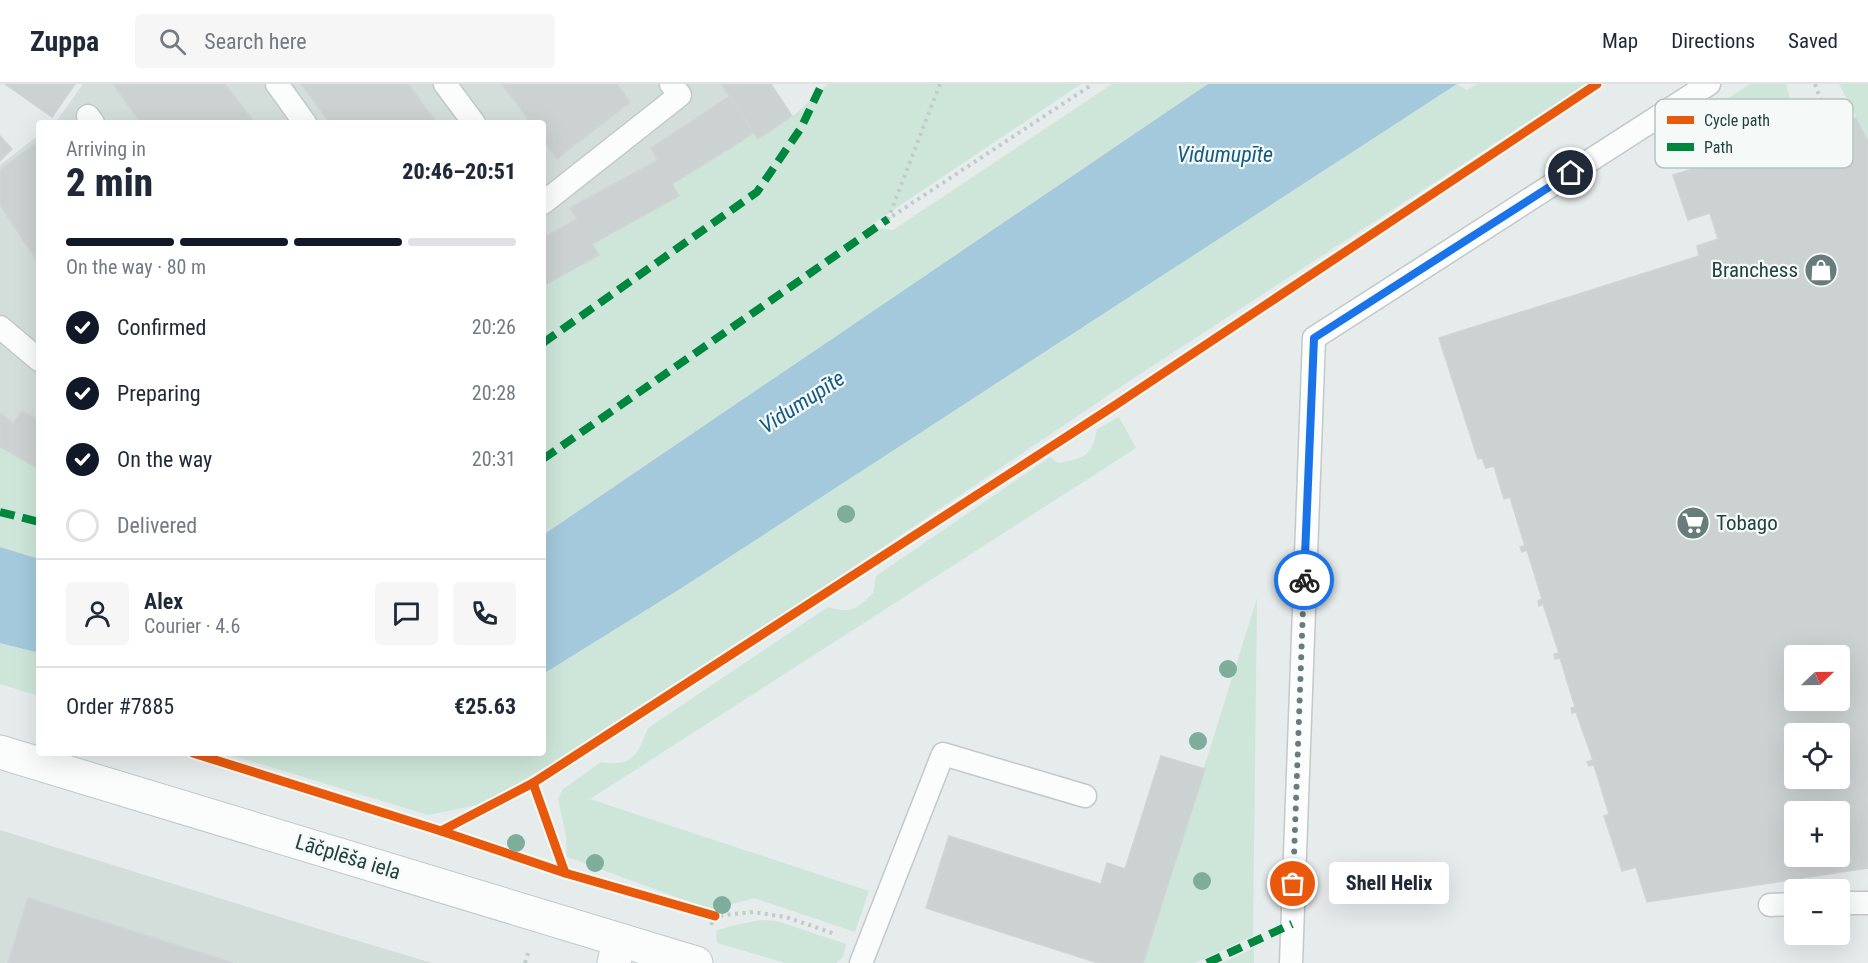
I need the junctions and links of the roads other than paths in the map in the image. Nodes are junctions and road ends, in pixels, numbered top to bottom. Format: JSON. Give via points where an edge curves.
{"nodes":[{"id":1,"x":277,"y":84,"type":"edge"},
{"id":2,"x":446,"y":84,"type":"edge"},
{"id":3,"x":671,"y":84,"type":"edge"},
{"id":4,"x":1709,"y":84,"type":"edge"},
{"id":5,"x":1686,"y":99,"type":"edge"},
{"id":6,"x":1655,"y":119,"type":"edge"},
{"id":7,"x":303,"y":120,"type":"edge"},
{"id":8,"x":472,"y":120,"type":"edge"},
{"id":9,"x":546,"y":201,"type":"edge"},
{"id":10,"x":0,"y":327,"type":"edge"},
{"id":11,"x":36,"y":357,"type":"edge"},
{"id":12,"x":0,"y":752,"type":"edge"},
{"id":13,"x":1085,"y":796,"type":"dead end"},
{"id":14,"x":1850,"y":903,"type":"edge"},
{"id":15,"x":1868,"y":903,"type":"edge"},
{"id":16,"x":1784,"y":904,"type":"edge"},
{"id":17,"x":1770,"y":905,"type":"dead end"},
{"id":18,"x":702,"y":949,"type":"edge"},
{"id":19,"x":616,"y":951,"type":"edge"},
{"id":20,"x":865,"y":954,"type":"edge"},
{"id":21,"x":1291,"y":963,"type":"edge"}],
"edges":[{"from":1,"to":7,"type":"lane"},
{"from":2,"to":8,"type":"lane"},
{"from":3,"to":9,"type":"lane","via":[[680,95]]},
{"from":4,"to":5,"type":"lane"},
{"from":6,"to":21,"type":"lane","via":[[1314,338]]},
{"from":10,"to":11,"type":"lane"},
{"from":12,"to":19,"type":"main road","name":"Lāčplēša iela"},
{"from":13,"to":20,"type":"lane","via":[[942,754]]},
{"from":14,"to":15,"type":"lane"},
{"from":16,"to":17,"type":"lane"},
{"from":18,"to":19,"type":"main road","name":"Lāčplēša iela"}]}
